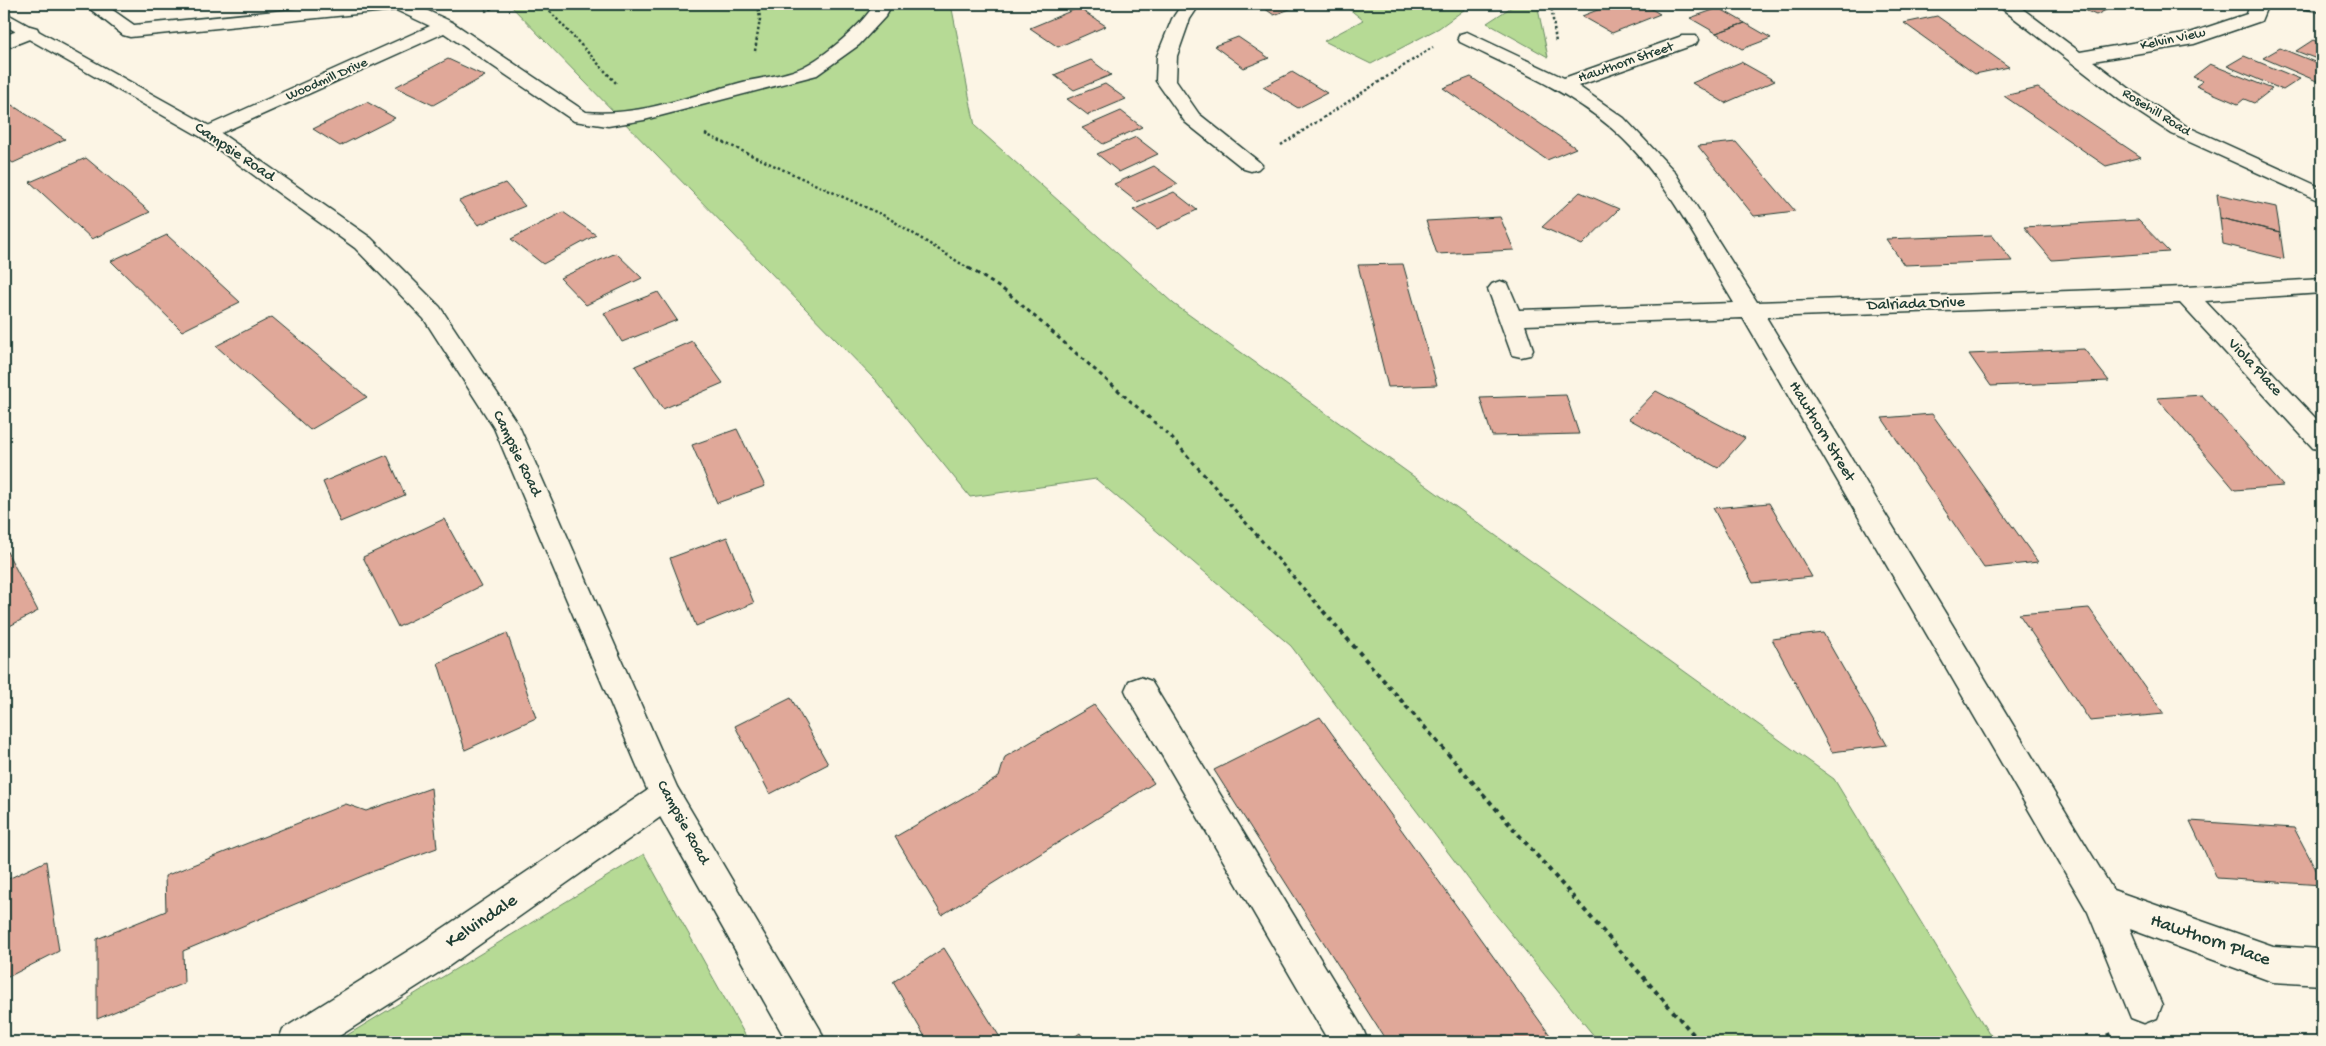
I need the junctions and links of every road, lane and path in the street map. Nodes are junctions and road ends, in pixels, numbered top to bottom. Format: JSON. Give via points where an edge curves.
{"nodes":[{"id":1,"x":93,"y":4,"type":"edge"},
{"id":2,"x":543,"y":4,"type":"edge"},
{"id":3,"x":883,"y":4,"type":"edge"},
{"id":4,"x":1191,"y":4,"type":"edge"},
{"id":5,"x":1490,"y":4,"type":"edge"},
{"id":6,"x":2004,"y":4,"type":"edge"},
{"id":7,"x":2259,"y":4,"type":"edge"},
{"id":8,"x":2309,"y":4,"type":"edge"},
{"id":9,"x":2322,"y":6,"type":"edge"},
{"id":10,"x":1483,"y":10,"type":"dead end"},
{"id":11,"x":4,"y":18,"type":"edge"},
{"id":12,"x":445,"y":26,"type":"junction"},
{"id":13,"x":30,"y":32,"type":"junction"},
{"id":14,"x":1467,"y":38,"type":"dead end"},
{"id":15,"x":1689,"y":40,"type":"dead end"},
{"id":16,"x":4,"y":43,"type":"edge"},
{"id":17,"x":1438,"y":43,"type":"dead end"},
{"id":18,"x":2077,"y":58,"type":"junction"},
{"id":19,"x":1563,"y":85,"type":"junction"},
{"id":20,"x":644,"y":114,"type":"junction"},
{"id":21,"x":208,"y":133,"type":"junction"},
{"id":22,"x":1251,"y":165,"type":"joint"},
{"id":23,"x":2322,"y":196,"type":"edge"},
{"id":24,"x":2322,"y":286,"type":"edge"},
{"id":25,"x":1500,"y":289,"type":"dead end"},
{"id":26,"x":2186,"y":295,"type":"junction"},
{"id":27,"x":1750,"y":310,"type":"junction"},
{"id":28,"x":1510,"y":318,"type":"junction"},
{"id":29,"x":1521,"y":349,"type":"dead end"},
{"id":30,"x":2322,"y":441,"type":"edge"},
{"id":31,"x":1140,"y":690,"type":"dead end"},
{"id":32,"x":665,"y":796,"type":"junction"},
{"id":33,"x":2101,"y":902,"type":"junction"},
{"id":34,"x":2322,"y":967,"type":"edge"},
{"id":35,"x":2144,"y":1005,"type":"dead end"},
{"id":36,"x":296,"y":1042,"type":"edge"},
{"id":37,"x":807,"y":1042,"type":"edge"},
{"id":38,"x":1350,"y":1042,"type":"edge"},
{"id":39,"x":1700,"y":1042,"type":"edge"}],
"edges":[{"from":1,"to":12,"type":"street","via":[[130,31],[399,4]]},
{"from":2,"to":20,"type":"path"},
{"from":3,"to":20,"type":"street","via":[[852,41],[810,71]]},
{"from":4,"to":22,"type":"street","via":[[1181,19],[1167,56],[1166,81],[1192,118]]},
{"from":5,"to":10,"type":"path"},
{"from":6,"to":18,"type":"street","name":"Rosehill Road"},
{"from":7,"to":18,"type":"street","name":"Kelvin View","via":[[2255,17],[2194,38]]},
{"from":8,"to":9,"type":"street"},
{"from":11,"to":13,"type":"street","name":"Campsie Road"},
{"from":12,"to":20,"type":"street","via":[[581,117],[608,120]]},
{"from":12,"to":21,"type":"street","name":"Woodmill Drive"},
{"from":13,"to":16,"type":"street"},
{"from":13,"to":21,"type":"street","name":"Campsie Road"},
{"from":14,"to":19,"type":"street","name":"Hawthorn Street"},
{"from":15,"to":19,"type":"street","name":"Hawthorn Street"},
{"from":17,"to":22,"type":"path"},
{"from":18,"to":23,"type":"street","name":"Rosehill Road","via":[[2179,130]]},
{"from":19,"to":27,"type":"street","name":"Hawthorn Street","via":[[1617,122],[1667,175]]},
{"from":20,"to":39,"type":"path","via":[[716,137],[887,217],[1008,293],[1171,437]]},
{"from":21,"to":32,"type":"street","name":"Campsie Road","via":[[363,243],[432,313],[506,426]]},
{"from":24,"to":26,"type":"street","name":"Dalriada Drive"},
{"from":25,"to":28,"type":"street"},
{"from":26,"to":27,"type":"street","name":"Dalriada Drive"},
{"from":26,"to":30,"type":"street","name":"Viola Place"},
{"from":27,"to":28,"type":"street","name":"Dalriada Drive"},
{"from":27,"to":33,"type":"street","name":"Hawthorn Street"},
{"from":28,"to":29,"type":"street"},
{"from":31,"to":38,"type":"street"},
{"from":32,"to":36,"type":"street","name":"Kelvindale","via":[[354,1008]]},
{"from":32,"to":37,"type":"street","name":"Campsie Road"},
{"from":33,"to":34,"type":"street","name":"Hawthorn Place","via":[[2273,964]]},
{"from":33,"to":35,"type":"street"}]}
